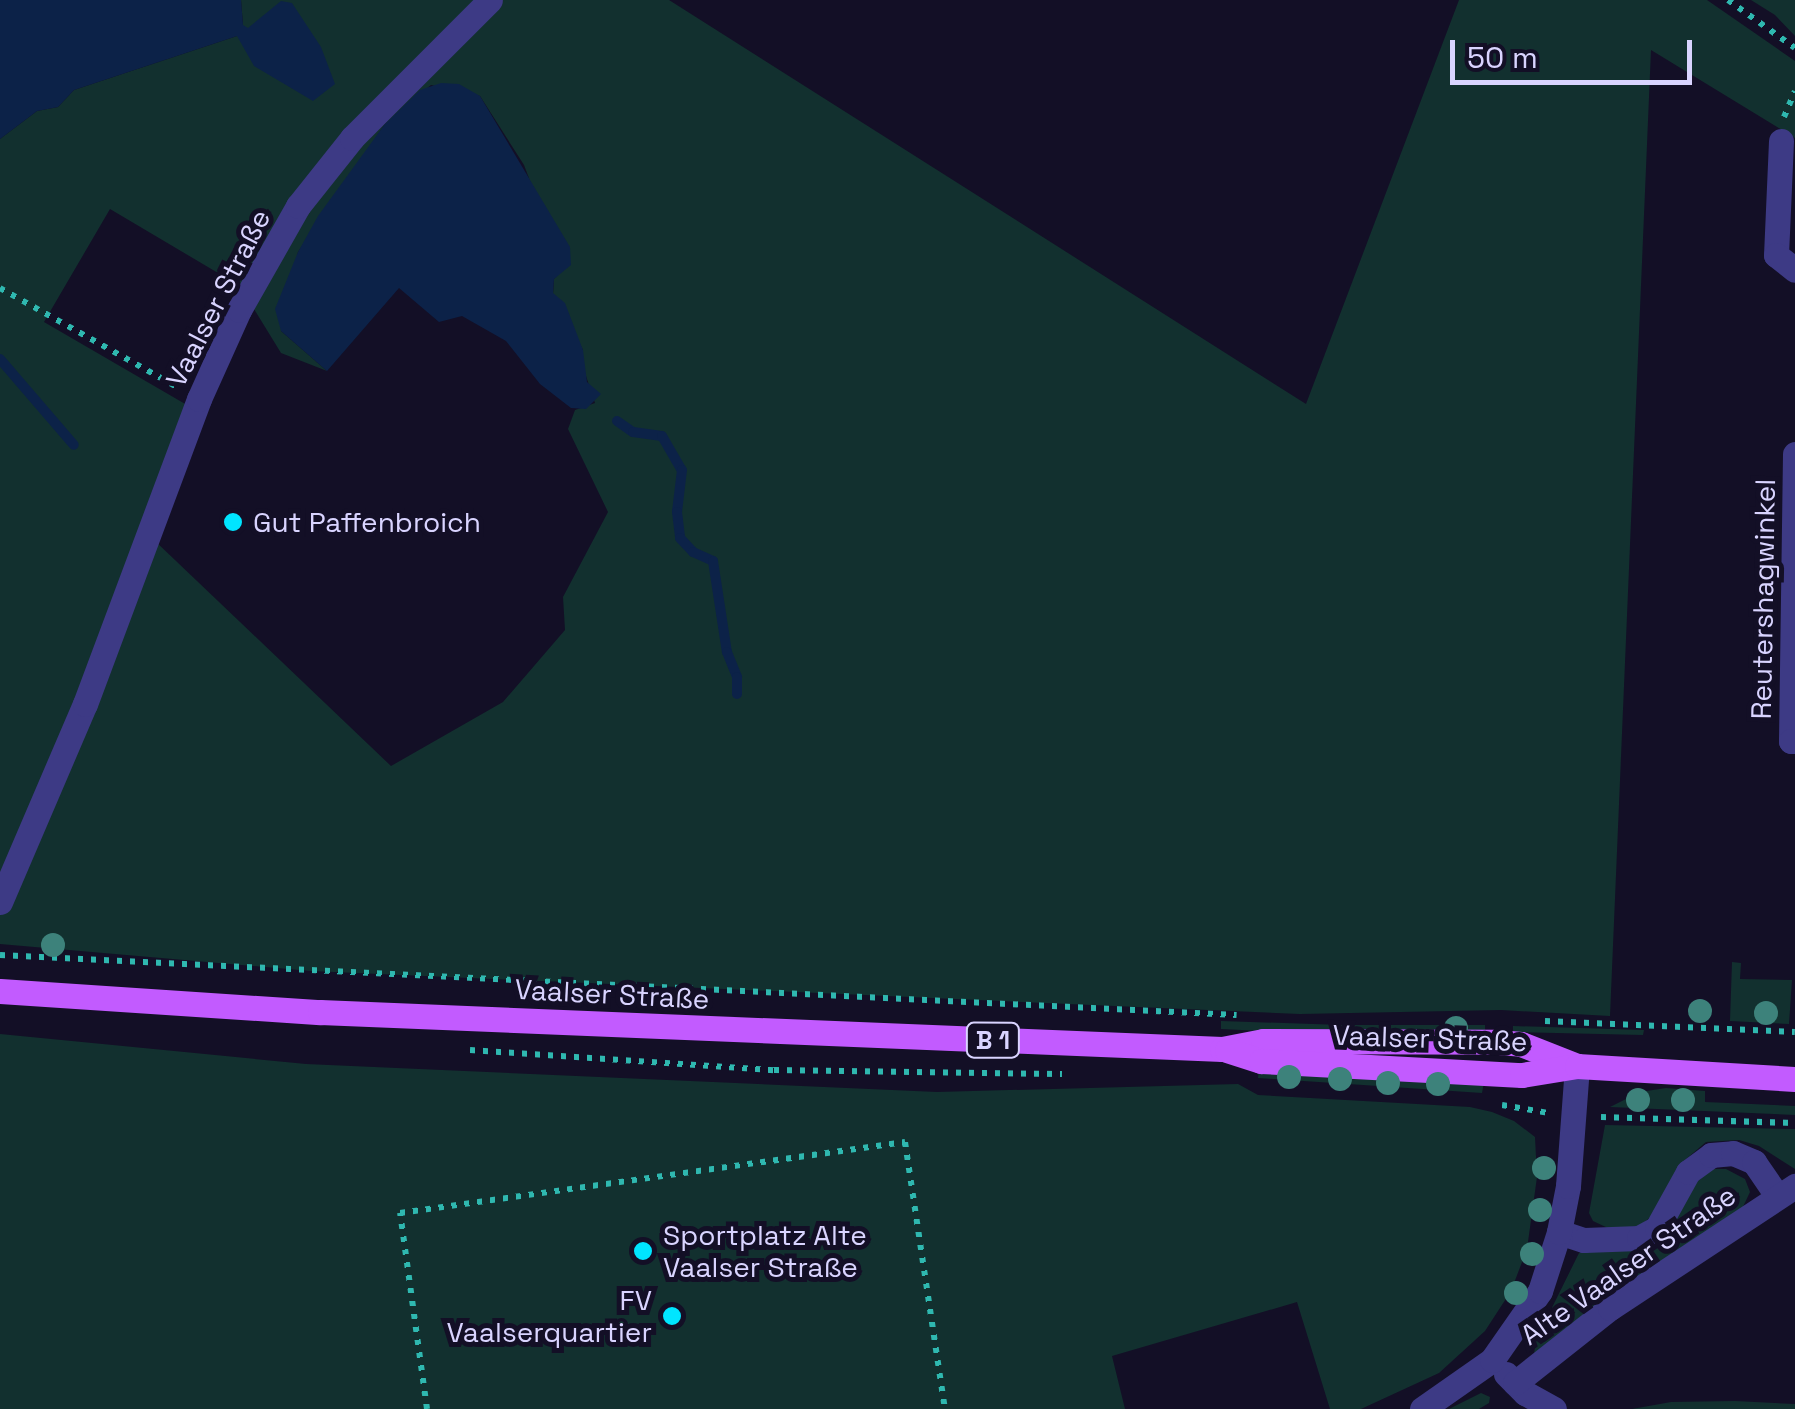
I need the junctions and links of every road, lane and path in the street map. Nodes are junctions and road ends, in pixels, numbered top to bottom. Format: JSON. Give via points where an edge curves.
{"nodes":[{"id":1,"x":490,"y":0,"type":"edge"},
{"id":2,"x":1728,"y":0,"type":"edge"},
{"id":3,"x":1795,"y":48,"type":"edge"},
{"id":4,"x":1781,"y":141,"type":"dead end"},
{"id":5,"x":1795,"y":270,"type":"edge"},
{"id":6,"x":0,"y":288,"type":"edge"},
{"id":7,"x":198,"y":398,"type":"junction"},
{"id":8,"x":1795,"y":454,"type":"edge"},
{"id":9,"x":1795,"y":741,"type":"edge"},
{"id":10,"x":0,"y":902,"type":"edge"},
{"id":11,"x":0,"y":955,"type":"edge"},
{"id":12,"x":0,"y":991,"type":"edge"},
{"id":13,"x":1257,"y":1016,"type":"dead end"},
{"id":14,"x":1539,"y":1020,"type":"dead end"},
{"id":15,"x":1795,"y":1032,"type":"edge"},
{"id":16,"x":622,"y":1059,"type":"dead end"},
{"id":17,"x":1577,"y":1066,"type":"junction"},
{"id":18,"x":1082,"y":1074,"type":"dead end"},
{"id":19,"x":1788,"y":1076,"type":"edge"},
{"id":20,"x":1494,"y":1102,"type":"dead end"},
{"id":21,"x":1540,"y":1113,"type":"dead end"},
{"id":22,"x":1600,"y":1117,"type":"dead end"},
{"id":23,"x":1795,"y":1123,"type":"edge"},
{"id":24,"x":1786,"y":1191,"type":"edge"},
{"id":25,"x":1559,"y":1232,"type":"junction"},
{"id":26,"x":1492,"y":1360,"type":"junction"},
{"id":27,"x":1515,"y":1383,"type":"junction"},
{"id":28,"x":427,"y":1409,"type":"edge"},
{"id":29,"x":945,"y":1409,"type":"edge"},
{"id":30,"x":1422,"y":1409,"type":"edge"},
{"id":31,"x":1554,"y":1409,"type":"edge"}],
"edges":[{"from":1,"to":7,"type":"street","name":"Vaalser Straße","via":[[352,138],[298,206]]},
{"from":2,"to":3,"type":"path"},
{"from":4,"to":5,"type":"street","via":[[1776,255]]},
{"from":6,"to":7,"type":"path"},
{"from":7,"to":10,"type":"street","name":"Vaalser Straße","via":[[85,704]]},
{"from":8,"to":9,"type":"street","name":"Reutershagwinkel"},
{"from":11,"to":13,"type":"path"},
{"from":12,"to":17,"type":"main road","name":"Vaalser Straße","number":"B 1","via":[[320,1012],[1222,1049],[1261,1060],[1522,1075]]},
{"from":14,"to":15,"type":"path"},
{"from":16,"to":18,"type":"path","via":[[774,1070]]},
{"from":17,"to":19,"type":"main road","name":"Vaalser Straße","number":"B 1"},
{"from":17,"to":25,"type":"street","name":"Alte Vaalser Straße"},
{"from":20,"to":21,"type":"path"},
{"from":22,"to":23,"type":"path"},
{"from":24,"to":25,"type":"street","name":"Alte Vaalser Straße","via":[[1754,1162],[1733,1153],[1711,1155],[1688,1172],[1656,1228],[1639,1238],[1584,1240]]},
{"from":24,"to":27,"type":"street","name":"Alte Vaalser Straße","via":[[1610,1308]]},
{"from":25,"to":26,"type":"street","name":"Alte Vaalser Straße","via":[[1540,1292]]},
{"from":26,"to":27,"type":"street"},
{"from":26,"to":30,"type":"street","name":"Alte Vaalser Straße"},
{"from":27,"to":31,"type":"street"},
{"from":28,"to":29,"type":"path","via":[[400,1213],[905,1142]]}]}
